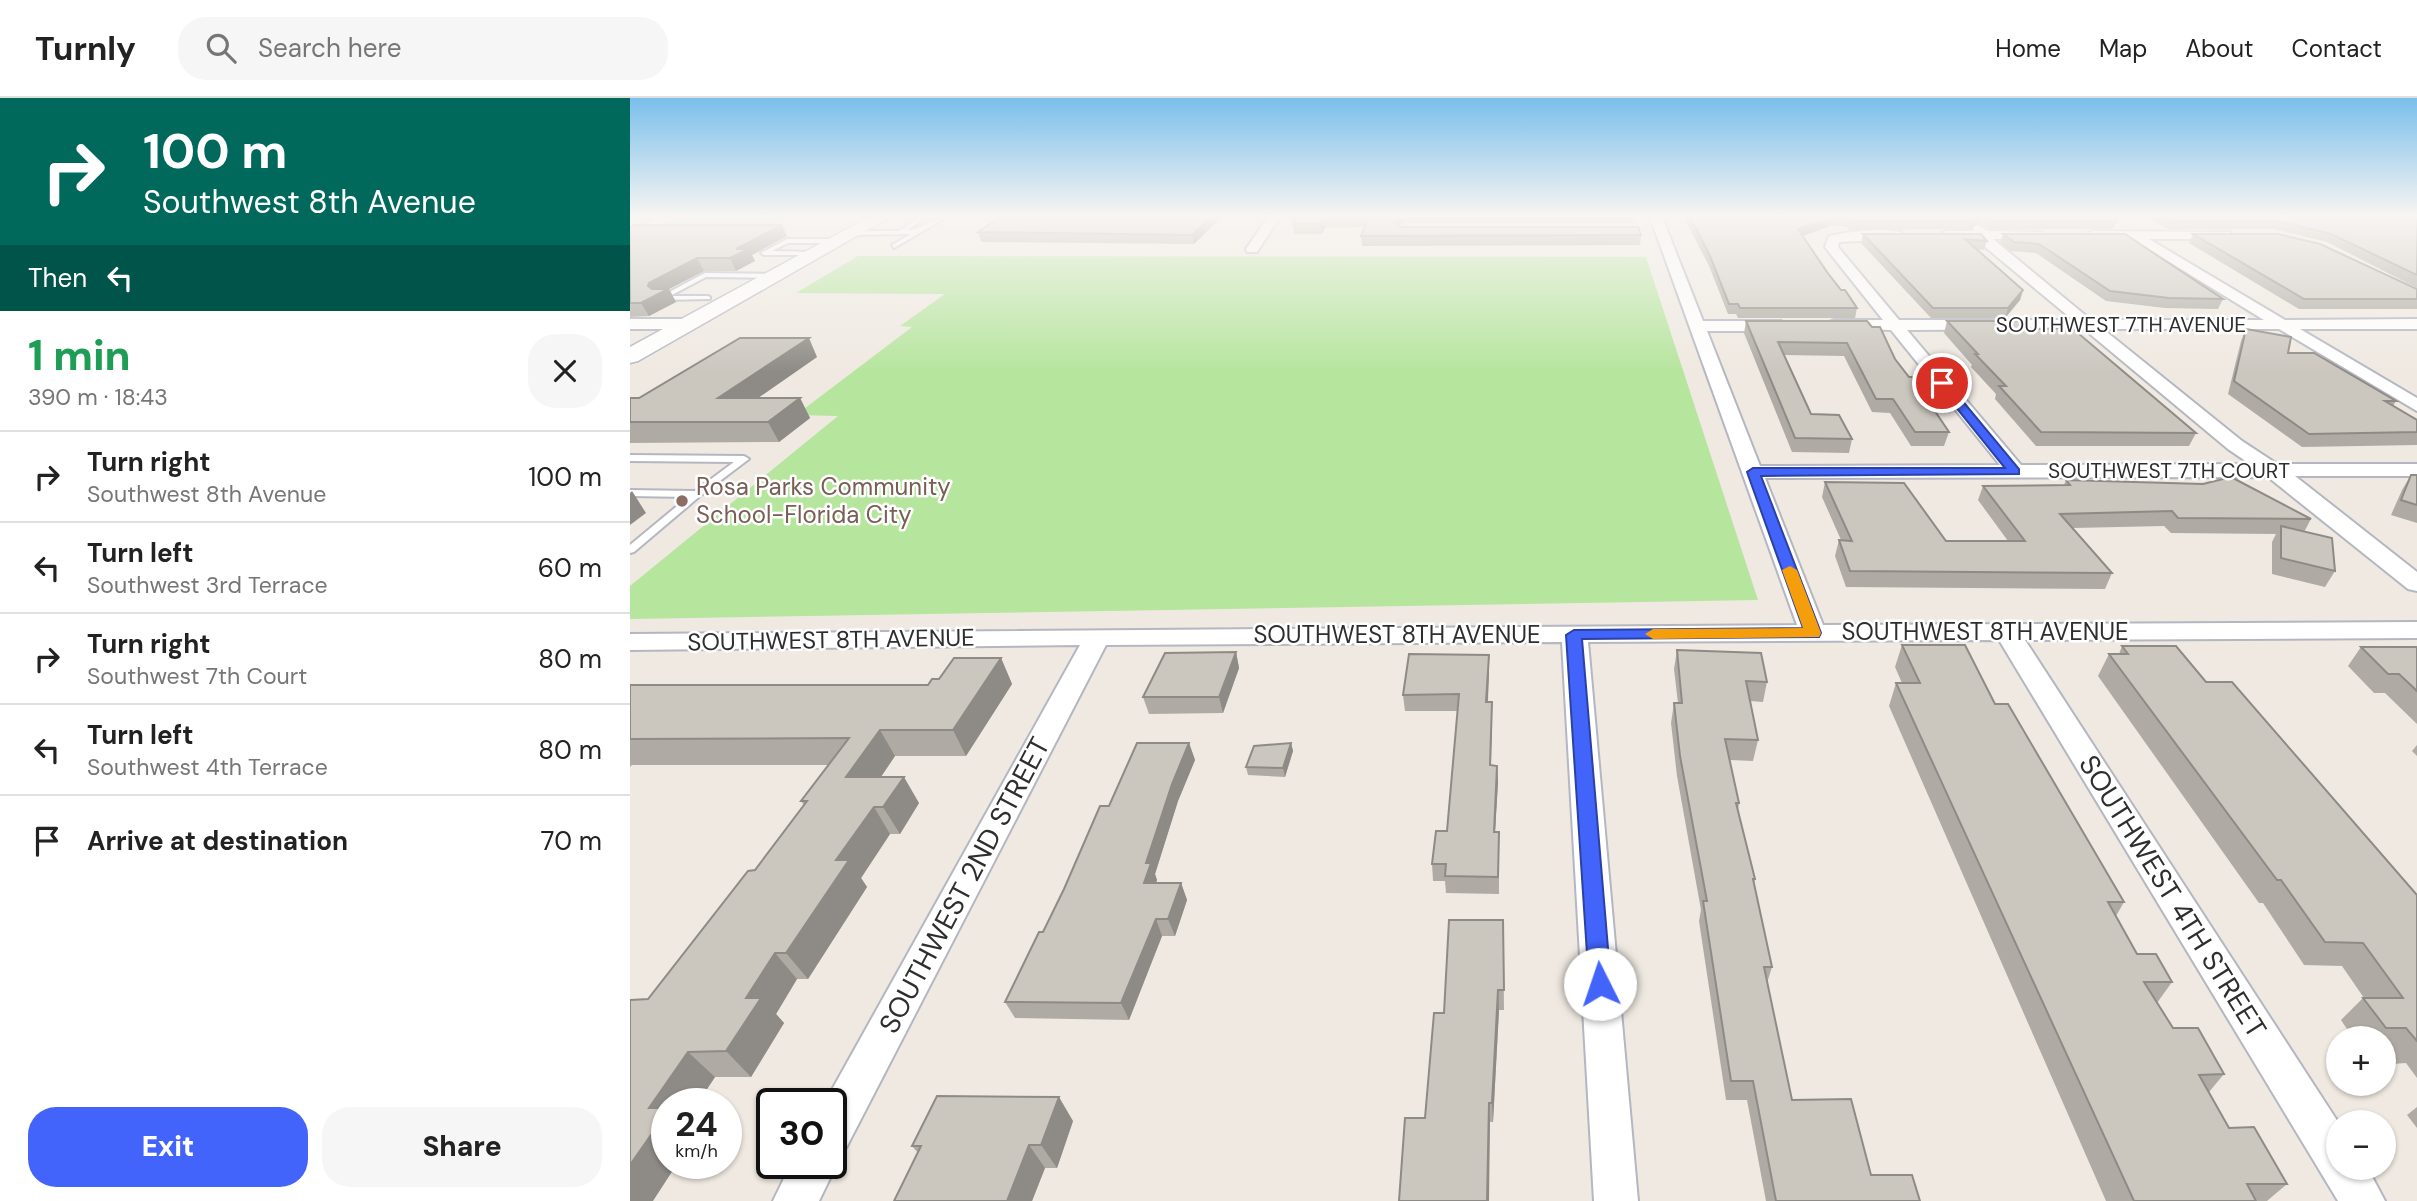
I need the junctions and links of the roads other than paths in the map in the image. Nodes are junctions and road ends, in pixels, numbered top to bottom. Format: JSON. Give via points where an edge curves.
{"nodes":[{"id":1,"x":787,"y":268,"type":"edge"},
{"id":2,"x":1674,"y":268,"type":"edge"},
{"id":3,"x":1848,"y":268,"type":"edge"},
{"id":4,"x":2019,"y":268,"type":"edge"},
{"id":5,"x":2191,"y":268,"type":"edge"},
{"id":6,"x":774,"y":276,"type":"junction"},
{"id":7,"x":708,"y":298,"type":"dead end"},
{"id":8,"x":630,"y":324,"type":"edge"},
{"id":9,"x":687,"y":324,"type":"junction"},
{"id":10,"x":2283,"y":324,"type":"junction"},
{"id":11,"x":2417,"y":324,"type":"edge"},
{"id":12,"x":1894,"y":325,"type":"junction"},
{"id":13,"x":1699,"y":326,"type":"junction"},
{"id":14,"x":2092,"y":326,"type":"junction"},
{"id":15,"x":630,"y":356,"type":"edge"},
{"id":16,"x":2417,"y":406,"type":"edge"},
{"id":17,"x":630,"y":458,"type":"edge"},
{"id":18,"x":2417,"y":470,"type":"edge"},
{"id":19,"x":2015,"y":471,"type":"junction"},
{"id":20,"x":2272,"y":471,"type":"junction"},
{"id":21,"x":1753,"y":472,"type":"junction"},
{"id":22,"x":630,"y":493,"type":"edge"},
{"id":23,"x":697,"y":494,"type":"junction"},
{"id":24,"x":630,"y":550,"type":"edge"},
{"id":25,"x":2417,"y":584,"type":"edge"},
{"id":26,"x":2417,"y":630,"type":"edge"},
{"id":27,"x":2007,"y":632,"type":"junction"},
{"id":28,"x":1813,"y":633,"type":"junction"},
{"id":29,"x":1574,"y":635,"type":"junction"},
{"id":30,"x":1097,"y":637,"type":"junction"},
{"id":31,"x":630,"y":642,"type":"edge"},
{"id":32,"x":847,"y":1103,"type":"edge"},
{"id":33,"x":2326,"y":1141,"type":"edge"},
{"id":34,"x":807,"y":1179,"type":"edge"},
{"id":35,"x":2350,"y":1180,"type":"edge"},
{"id":36,"x":795,"y":1201,"type":"edge"},
{"id":37,"x":1616,"y":1201,"type":"edge"},
{"id":38,"x":2363,"y":1201,"type":"edge"}],
"edges":[{"from":1,"to":6,"type":"main road"},
{"from":2,"to":13,"type":"street"},
{"from":3,"to":12,"type":"street"},
{"from":4,"to":14,"type":"street"},
{"from":5,"to":10,"type":"street"},
{"from":6,"to":7,"type":"lane","via":[[705,275],[662,298]]},
{"from":6,"to":9,"type":"main road"},
{"from":8,"to":9,"type":"street"},
{"from":9,"to":15,"type":"main road"},
{"from":10,"to":11,"type":"street","name":"SOUTHWEST 7TH AVENUE"},
{"from":10,"to":14,"type":"street","name":"SOUTHWEST 7TH AVENUE"},
{"from":10,"to":16,"type":"street"},
{"from":12,"to":13,"type":"street","name":"SOUTHWEST 7TH AVENUE"},
{"from":12,"to":14,"type":"street","name":"SOUTHWEST 7TH AVENUE"},
{"from":12,"to":19,"type":"street"},
{"from":13,"to":21,"type":"street"},
{"from":14,"to":20,"type":"street"},
{"from":17,"to":23,"type":"lane","via":[[744,459]]},
{"from":18,"to":20,"type":"street","name":"SOUTHWEST 7TH COURT"},
{"from":19,"to":20,"type":"street","name":"SOUTHWEST 7TH COURT"},
{"from":19,"to":21,"type":"street","name":"SOUTHWEST 7TH COURT"},
{"from":20,"to":25,"type":"street"},
{"from":21,"to":28,"type":"street"},
{"from":22,"to":23,"type":"lane"},
{"from":23,"to":24,"type":"lane"},
{"from":26,"to":27,"type":"street","name":"SOUTHWEST 8TH AVENUE"},
{"from":27,"to":28,"type":"street","name":"SOUTHWEST 8TH AVENUE"},
{"from":27,"to":33,"type":"street","name":"SOUTHWEST 4TH STREET"},
{"from":28,"to":29,"type":"street","name":"SOUTHWEST 8TH AVENUE"},
{"from":29,"to":30,"type":"street","name":"SOUTHWEST 8TH AVENUE"},
{"from":29,"to":37,"type":"street"},
{"from":30,"to":31,"type":"street","name":"SOUTHWEST 8TH AVENUE"},
{"from":30,"to":32,"type":"street","name":"SOUTHWEST 2ND STREET"},
{"from":34,"to":36,"type":"street"},
{"from":35,"to":38,"type":"street"}]}
